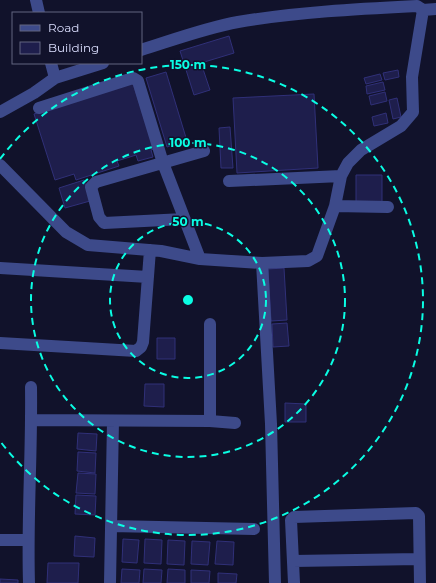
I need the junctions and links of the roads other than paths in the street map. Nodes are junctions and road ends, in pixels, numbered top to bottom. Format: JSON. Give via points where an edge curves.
{"nodes":[{"id":1,"x":36,"y":0,"type":"edge"},
{"id":2,"x":315,"y":0,"type":"edge"},
{"id":3,"x":436,"y":9,"type":"edge"},
{"id":4,"x":423,"y":10,"type":"junction"},
{"id":5,"x":39,"y":12,"type":"edge"},
{"id":6,"x":318,"y":12,"type":"junction"},
{"id":7,"x":142,"y":50,"type":"edge"},
{"id":8,"x":51,"y":64,"type":"edge"},
{"id":9,"x":100,"y":64,"type":"edge"},
{"id":10,"x":55,"y":78,"type":"junction"},
{"id":11,"x":39,"y":108,"type":"dead end"},
{"id":12,"x":0,"y":112,"type":"edge"},
{"id":13,"x":204,"y":151,"type":"dead end"},
{"id":14,"x":163,"y":163,"type":"junction"},
{"id":15,"x":0,"y":165,"type":"edge"},
{"id":16,"x":341,"y":176,"type":"junction"},
{"id":17,"x":229,"y":181,"type":"dead end"},
{"id":18,"x":335,"y":206,"type":"junction"},
{"id":19,"x":388,"y":207,"type":"dead end"},
{"id":20,"x":184,"y":219,"type":"junction"},
{"id":21,"x":150,"y":250,"type":"junction"},
{"id":22,"x":200,"y":259,"type":"junction"},
{"id":23,"x":262,"y":263,"type":"junction"},
{"id":24,"x":0,"y":268,"type":"edge"},
{"id":25,"x":148,"y":277,"type":"junction"},
{"id":26,"x":210,"y":324,"type":"dead end"},
{"id":27,"x":0,"y":343,"type":"edge"},
{"id":28,"x":31,"y":387,"type":"dead end"},
{"id":29,"x":31,"y":420,"type":"junction"},
{"id":30,"x":113,"y":421,"type":"junction"},
{"id":31,"x":210,"y":421,"type":"junction"},
{"id":32,"x":235,"y":423,"type":"dead end"},
{"id":33,"x":111,"y":526,"type":"junction"},
{"id":34,"x":254,"y":529,"type":"dead end"},
{"id":35,"x":0,"y":540,"type":"edge"},
{"id":36,"x":28,"y":540,"type":"junction"},
{"id":37,"x":419,"y":559,"type":"junction"},
{"id":38,"x":293,"y":561,"type":"junction"},
{"id":39,"x":29,"y":583,"type":"edge"},
{"id":40,"x":110,"y":583,"type":"edge"},
{"id":41,"x":275,"y":583,"type":"edge"},
{"id":42,"x":294,"y":583,"type":"edge"},
{"id":43,"x":420,"y":583,"type":"edge"}],
"edges":[{"from":1,"to":5,"type":"street"},
{"from":2,"to":6,"type":"street"},
{"from":3,"to":4,"type":"street"},
{"from":4,"to":6,"type":"street","via":[[417,6]]},
{"from":4,"to":16,"type":"street","via":[[412,77],[413,112],[401,126],[360,150],[348,163]]},
{"from":6,"to":7,"type":"street","via":[[236,22]]},
{"from":8,"to":10,"type":"street"},
{"from":9,"to":10,"type":"street"},
{"from":10,"to":12,"type":"street"},
{"from":11,"to":14,"type":"street","via":[[133,78],[138,81]]},
{"from":13,"to":14,"type":"street"},
{"from":14,"to":20,"type":"street"},
{"from":14,"to":20,"type":"street","via":[[96,182],[91,187],[99,217],[104,223]]},
{"from":15,"to":21,"type":"street","via":[[66,232],[88,246]]},
{"from":16,"to":17,"type":"street"},
{"from":16,"to":18,"type":"street"},
{"from":18,"to":19,"type":"street"},
{"from":18,"to":23,"type":"street","via":[[317,256],[308,261]]},
{"from":20,"to":22,"type":"street"},
{"from":21,"to":22,"type":"street"},
{"from":21,"to":25,"type":"street"},
{"from":22,"to":23,"type":"street"},
{"from":23,"to":41,"type":"street","via":[[272,424]]},
{"from":24,"to":25,"type":"street"},
{"from":25,"to":27,"type":"street","via":[[143,342],[141,348],[136,351]]},
{"from":26,"to":31,"type":"street"},
{"from":28,"to":29,"type":"street"},
{"from":29,"to":30,"type":"street"},
{"from":29,"to":36,"type":"street"},
{"from":30,"to":31,"type":"street"},
{"from":30,"to":33,"type":"street"},
{"from":31,"to":32,"type":"street"},
{"from":33,"to":34,"type":"street"},
{"from":33,"to":40,"type":"street"},
{"from":35,"to":36,"type":"street"},
{"from":36,"to":39,"type":"street"},
{"from":37,"to":38,"type":"street"},
{"from":37,"to":38,"type":"street","via":[[419,516],[416,512],[294,517],[291,520]]},
{"from":37,"to":43,"type":"street"},
{"from":38,"to":42,"type":"street"}]}
